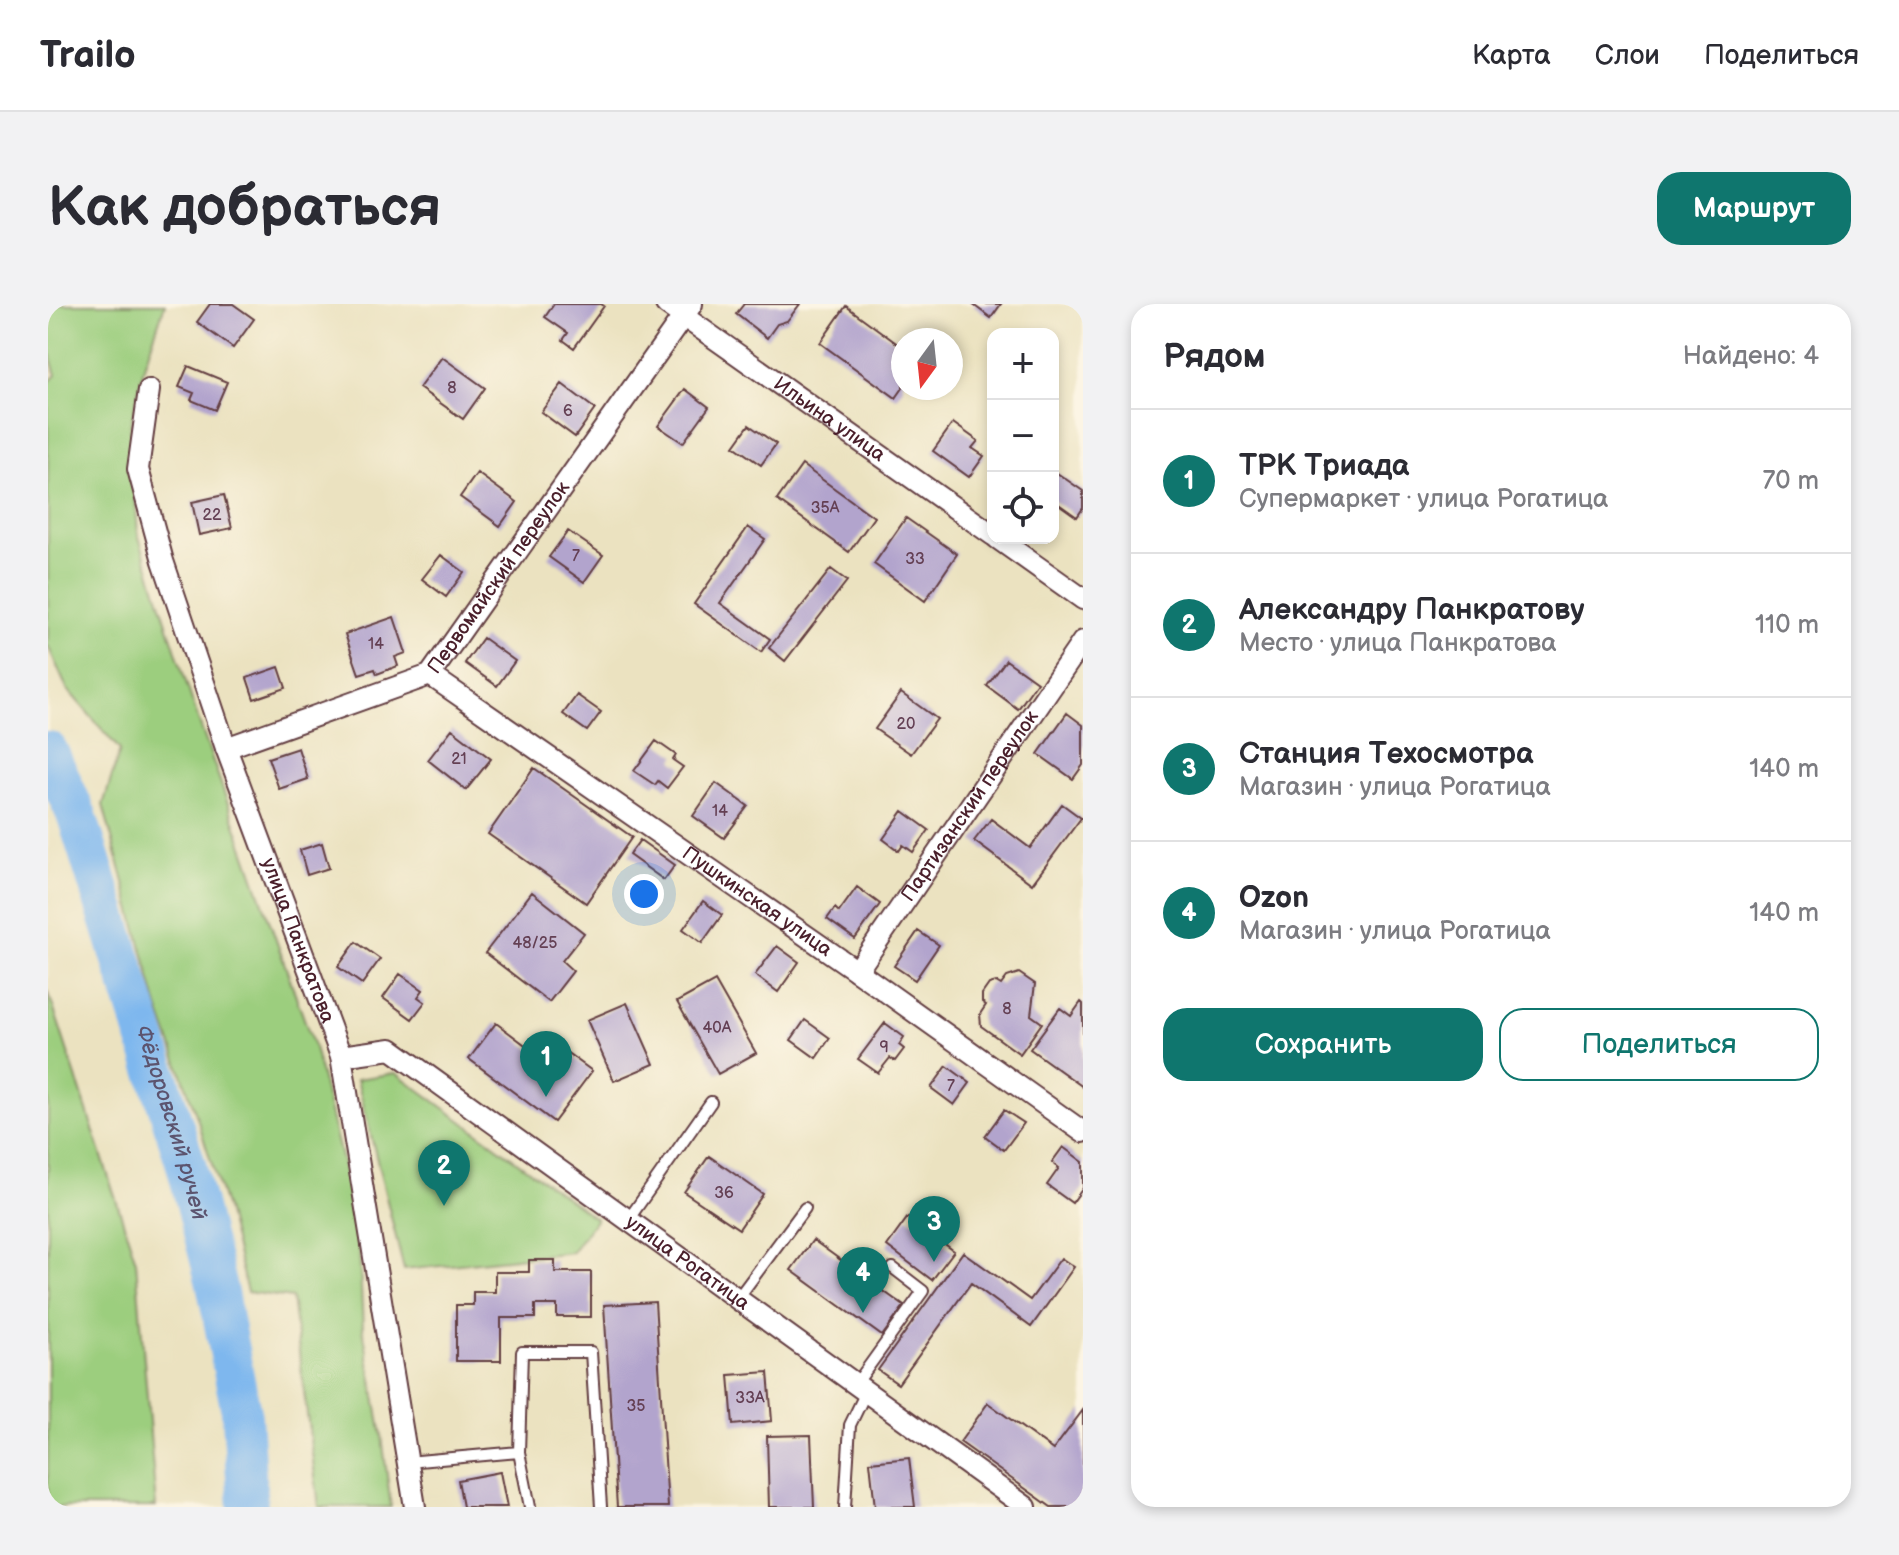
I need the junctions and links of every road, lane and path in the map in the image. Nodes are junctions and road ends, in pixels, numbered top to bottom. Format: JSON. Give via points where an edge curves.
{"nodes":[{"id":1,"x":681,"y":308,"type":"edge"},
{"id":2,"x":149,"y":390,"type":"dead end"},
{"id":3,"x":987,"y":530,"type":"edge"},
{"id":4,"x":1006,"y":544,"type":"edge"},
{"id":5,"x":1083,"y":599,"type":"edge"},
{"id":6,"x":1083,"y":641,"type":"edge"},
{"id":7,"x":430,"y":675,"type":"junction"},
{"id":8,"x":226,"y":748,"type":"junction"},
{"id":9,"x":857,"y":971,"type":"junction"},
{"id":10,"x":341,"y":1056,"type":"junction"},
{"id":11,"x":711,"y":1102,"type":"dead end"},
{"id":12,"x":1083,"y":1132,"type":"edge"},
{"id":13,"x":805,"y":1208,"type":"dead end"},
{"id":14,"x":628,"y":1220,"type":"junction"},
{"id":15,"x":893,"y":1268,"type":"dead end"},
{"id":16,"x":738,"y":1298,"type":"junction"},
{"id":17,"x":861,"y":1388,"type":"junction"},
{"id":18,"x":519,"y":1452,"type":"junction"},
{"id":19,"x":407,"y":1462,"type":"junction"},
{"id":20,"x":415,"y":1507,"type":"edge"},
{"id":21,"x":530,"y":1507,"type":"edge"},
{"id":22,"x":601,"y":1507,"type":"edge"},
{"id":23,"x":845,"y":1507,"type":"edge"},
{"id":24,"x":1026,"y":1507,"type":"edge"}],
"edges":[{"from":1,"to":3,"type":"street","name":"Ильина улица"},
{"from":1,"to":7,"type":"street","name":"Первомайский переулок"},
{"from":2,"to":8,"type":"street","name":"улица Панкратова","via":[[138,469]]},
{"from":4,"to":5,"type":"street","name":"Ильина улица"},
{"from":6,"to":9,"type":"street","name":"Партизанский переулок"},
{"from":7,"to":8,"type":"street","name":"Первомайский переулок"},
{"from":7,"to":9,"type":"street","name":"Пушкинская улица"},
{"from":8,"to":10,"type":"street","name":"улица Панкратова"},
{"from":9,"to":12,"type":"street","name":"Пушкинская улица"},
{"from":10,"to":14,"type":"street","name":"улица Рогатица","via":[[391,1049]]},
{"from":10,"to":19,"type":"street","name":"улица Панкратова"},
{"from":11,"to":14,"type":"lane"},
{"from":13,"to":16,"type":"lane"},
{"from":14,"to":16,"type":"street","name":"улица Рогатица"},
{"from":15,"to":17,"type":"lane","via":[[923,1291]]},
{"from":16,"to":17,"type":"street","name":"улица Рогатица"},
{"from":17,"to":23,"type":"lane","via":[[850,1425]]},
{"from":17,"to":24,"type":"street","name":"улица Рогатица"},
{"from":18,"to":19,"type":"lane"},
{"from":18,"to":21,"type":"lane"},
{"from":18,"to":22,"type":"lane","via":[[522,1352],[591,1352]]},
{"from":19,"to":20,"type":"street","name":"улица Панкратова"}]}
